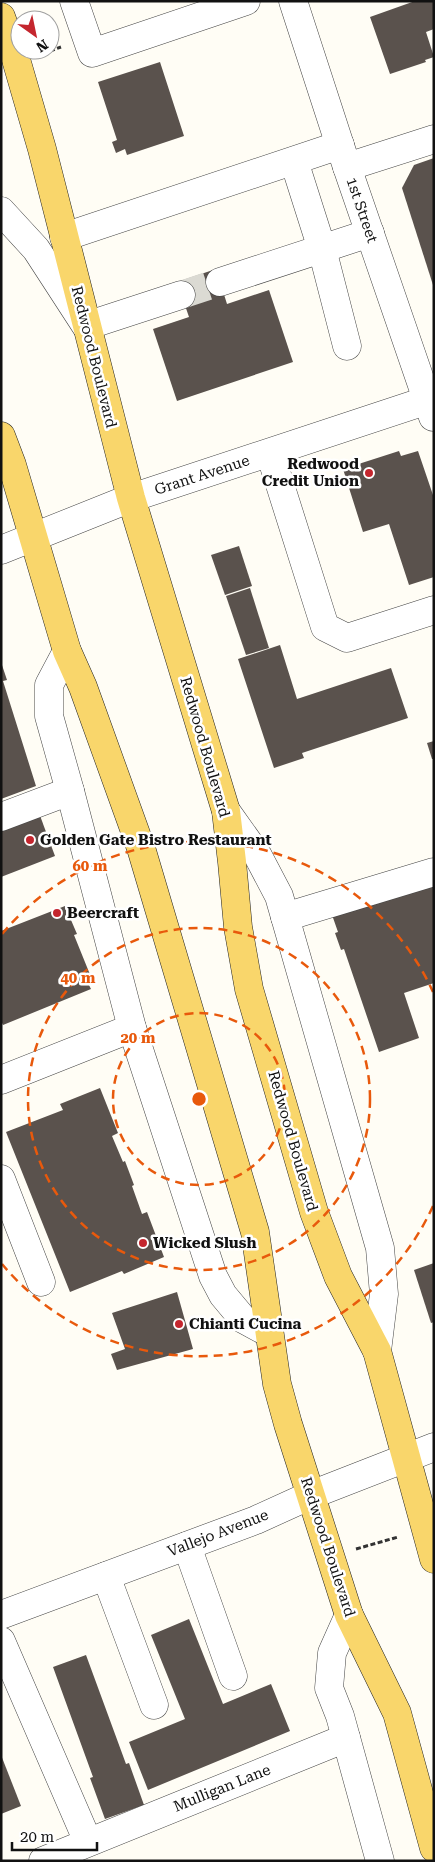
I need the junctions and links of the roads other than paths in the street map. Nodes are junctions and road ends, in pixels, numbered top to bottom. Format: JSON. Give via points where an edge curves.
{"nodes":[{"id":1,"x":74,"y":1,"type":"edge"},
{"id":2,"x":246,"y":1,"type":"edge"},
{"id":3,"x":293,"y":1,"type":"edge"},
{"id":4,"x":1,"y":17,"type":"edge"},
{"id":5,"x":434,"y":139,"type":"edge"},
{"id":6,"x":344,"y":156,"type":"junction"},
{"id":7,"x":294,"y":161,"type":"junction"},
{"id":8,"x":1,"y":211,"type":"edge"},
{"id":9,"x":370,"y":234,"type":"junction"},
{"id":10,"x":64,"y":238,"type":"junction"},
{"id":11,"x":322,"y":249,"type":"junction"},
{"id":12,"x":220,"y":282,"type":"tunnel mouth"},
{"id":13,"x":181,"y":296,"type":"tunnel mouth"},
{"id":14,"x":86,"y":326,"type":"junction"},
{"id":15,"x":347,"y":346,"type":"dead end"},
{"id":16,"x":432,"y":406,"type":"edge"},
{"id":17,"x":1,"y":436,"type":"edge"},
{"id":18,"x":270,"y":452,"type":"junction"},
{"id":19,"x":130,"y":498,"type":"junction"},
{"id":20,"x":33,"y":538,"type":"junction"},
{"id":21,"x":1,"y":550,"type":"edge"},
{"id":22,"x":434,"y":610,"type":"edge"},
{"id":23,"x":67,"y":651,"type":"junction"},
{"id":24,"x":70,"y":791,"type":"junction"},
{"id":25,"x":226,"y":811,"type":"junction"},
{"id":26,"x":1,"y":817,"type":"edge"},
{"id":27,"x":434,"y":872,"type":"edge"},
{"id":28,"x":285,"y":917,"type":"junction"},
{"id":29,"x":132,"y":1028,"type":"junction"},
{"id":30,"x":1,"y":1080,"type":"edge"},
{"id":31,"x":1,"y":1180,"type":"edge"},
{"id":32,"x":41,"y":1282,"type":"dead end"},
{"id":33,"x":269,"y":1333,"type":"junction"},
{"id":34,"x":377,"y":1351,"type":"junction"},
{"id":35,"x":434,"y":1447,"type":"edge"},
{"id":36,"x":405,"y":1458,"type":"junction"},
{"id":37,"x":311,"y":1495,"type":"junction"},
{"id":38,"x":188,"y":1546,"type":"junction"},
{"id":39,"x":434,"y":1559,"type":"edge"},
{"id":40,"x":106,"y":1576,"type":"junction"},
{"id":41,"x":1,"y":1614,"type":"edge"},
{"id":42,"x":349,"y":1615,"type":"junction"},
{"id":43,"x":1,"y":1641,"type":"edge"},
{"id":44,"x":233,"y":1676,"type":"dead end"},
{"id":45,"x":154,"y":1705,"type":"dead end"},
{"id":46,"x":346,"y":1738,"type":"junction"},
{"id":47,"x":88,"y":1842,"type":"junction"},
{"id":48,"x":434,"y":1848,"type":"edge"},
{"id":49,"x":43,"y":1861,"type":"edge"},
{"id":50,"x":380,"y":1861,"type":"edge"}],
"edges":[{"from":1,"to":2,"type":"street","via":[[92,53]]},
{"from":3,"to":6,"type":"street","name":"1st Street"},
{"from":4,"to":10,"type":"main road","name":"Redwood Boulevard","via":[[42,149]]},
{"from":5,"to":6,"type":"street"},
{"from":6,"to":7,"type":"street"},
{"from":6,"to":9,"type":"street","name":"1st Street"},
{"from":7,"to":10,"type":"street"},
{"from":7,"to":11,"type":"street"},
{"from":8,"to":14,"type":"street","via":[[36,249]]},
{"from":9,"to":11,"type":"street"},
{"from":9,"to":16,"type":"street","name":"1st Street"},
{"from":10,"to":14,"type":"main road","name":"Redwood Boulevard"},
{"from":11,"to":12,"type":"street"},
{"from":11,"to":15,"type":"street"},
{"from":13,"to":14,"type":"street"},
{"from":14,"to":19,"type":"main road","name":"Redwood Boulevard"},
{"from":16,"to":18,"type":"street","name":"Grant Avenue"},
{"from":17,"to":20,"type":"main road","name":"Redwood Boulevard"},
{"from":18,"to":19,"type":"street","name":"Grant Avenue"},
{"from":18,"to":22,"type":"street","via":[[325,628],[347,638]]},
{"from":19,"to":20,"type":"street","name":"Grant Avenue"},
{"from":19,"to":25,"type":"main road","name":"Redwood Boulevard"},
{"from":20,"to":21,"type":"street","name":"Grant Avenue"},
{"from":20,"to":23,"type":"main road","name":"Redwood Boulevard"},
{"from":23,"to":24,"type":"street","via":[[49,686],[48,716]]},
{"from":23,"to":33,"type":"main road","name":"Redwood Boulevard","via":[[141,848],[254,1232]]},
{"from":24,"to":26,"type":"street"},
{"from":24,"to":29,"type":"street"},
{"from":25,"to":28,"type":"street","via":[[258,856],[279,896]]},
{"from":25,"to":34,"type":"main road","name":"Redwood Boulevard","via":[[238,927],[249,989],[314,1212],[338,1276]]},
{"from":27,"to":28,"type":"street"},
{"from":28,"to":34,"type":"street","via":[[380,1248],[384,1294]]},
{"from":29,"to":30,"type":"street"},
{"from":29,"to":33,"type":"street","via":[[213,1276],[223,1295],[243,1319]]},
{"from":31,"to":32,"type":"street"},
{"from":33,"to":37,"type":"main road","name":"Redwood Boulevard","via":[[279,1392]]},
{"from":34,"to":36,"type":"main road","name":"Redwood Boulevard"},
{"from":35,"to":36,"type":"street","name":"Vallejo Avenue"},
{"from":36,"to":37,"type":"street","name":"Vallejo Avenue"},
{"from":36,"to":39,"type":"main road","name":"Redwood Boulevard"},
{"from":37,"to":38,"type":"street","name":"Vallejo Avenue"},
{"from":37,"to":42,"type":"main road","name":"Redwood Boulevard"},
{"from":38,"to":40,"type":"street","name":"Vallejo Avenue"},
{"from":38,"to":44,"type":"street"},
{"from":40,"to":41,"type":"street","name":"Vallejo Avenue"},
{"from":40,"to":45,"type":"street"},
{"from":42,"to":46,"type":"street","via":[[332,1653],[329,1688]]},
{"from":42,"to":48,"type":"main road","name":"Redwood Boulevard","via":[[397,1713]]},
{"from":43,"to":47,"type":"street"},
{"from":46,"to":47,"type":"street","name":"Mulligan Lane"},
{"from":46,"to":50,"type":"street"},
{"from":47,"to":49,"type":"street","name":"Mulligan Lane"}]}
